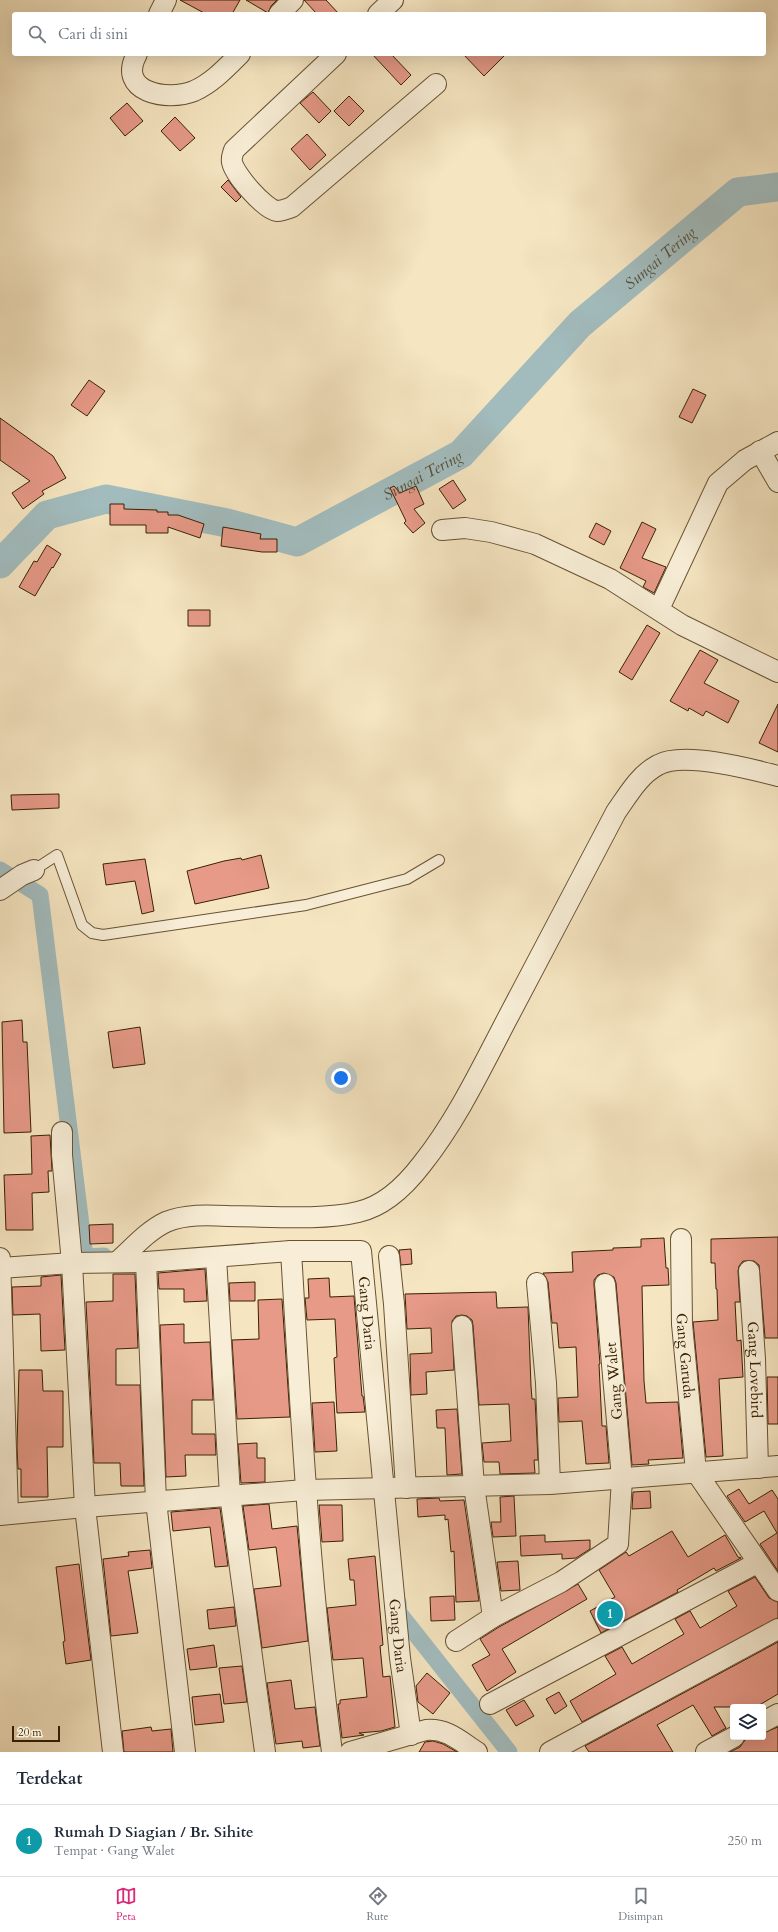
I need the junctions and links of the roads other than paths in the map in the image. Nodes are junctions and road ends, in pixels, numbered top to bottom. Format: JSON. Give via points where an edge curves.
{"nodes":[{"id":1,"x":166,"y":0,"type":"edge"},
{"id":2,"x":293,"y":0,"type":"edge"},
{"id":3,"x":393,"y":0,"type":"edge"},
{"id":4,"x":160,"y":12,"type":"edge"},
{"id":5,"x":281,"y":12,"type":"edge"},
{"id":6,"x":380,"y":12,"type":"edge"},
{"id":7,"x":136,"y":56,"type":"edge"},
{"id":8,"x":238,"y":56,"type":"edge"},
{"id":9,"x":334,"y":56,"type":"edge"},
{"id":10,"x":436,"y":84,"type":"dead end"},
{"id":11,"x":778,"y":442,"type":"edge"},
{"id":12,"x":760,"y":451,"type":"junction"},
{"id":13,"x":778,"y":482,"type":"edge"},
{"id":14,"x":442,"y":530,"type":"dead end"},
{"id":15,"x":659,"y":609,"type":"junction"},
{"id":16,"x":778,"y":672,"type":"edge"},
{"id":17,"x":778,"y":776,"type":"edge"},
{"id":18,"x":439,"y":860,"type":"dead end"},
{"id":19,"x":34,"y":870,"type":"joint"},
{"id":20,"x":0,"y":890,"type":"edge"},
{"id":21,"x":62,"y":1132,"type":"dead end"},
{"id":22,"x":680,"y":1239,"type":"dead end"},
{"id":23,"x":291,"y":1251,"type":"junction"},
{"id":24,"x":389,"y":1256,"type":"dead end"},
{"id":25,"x":216,"y":1257,"type":"junction"},
{"id":26,"x":120,"y":1260,"type":"junction"},
{"id":27,"x":146,"y":1262,"type":"junction"},
{"id":28,"x":72,"y":1263,"type":"junction"},
{"id":29,"x":0,"y":1265,"type":"edge"},
{"id":30,"x":749,"y":1272,"type":"dead end"},
{"id":31,"x":537,"y":1283,"type":"dead end"},
{"id":32,"x":605,"y":1284,"type":"dead end"},
{"id":33,"x":462,"y":1326,"type":"dead end"},
{"id":34,"x":773,"y":1467,"type":"edge"},
{"id":35,"x":696,"y":1472,"type":"junction"},
{"id":36,"x":622,"y":1479,"type":"junction"},
{"id":37,"x":550,"y":1484,"type":"junction"},
{"id":38,"x":474,"y":1486,"type":"junction"},
{"id":39,"x":394,"y":1489,"type":"junction"},
{"id":40,"x":306,"y":1490,"type":"junction"},
{"id":41,"x":230,"y":1495,"type":"junction"},
{"id":42,"x":156,"y":1501,"type":"junction"},
{"id":43,"x":85,"y":1507,"type":"junction"},
{"id":44,"x":4,"y":1515,"type":"edge"},
{"id":45,"x":757,"y":1563,"type":"junction"},
{"id":46,"x":778,"y":1591,"type":"edge"},
{"id":47,"x":493,"y":1617,"type":"junction"},
{"id":48,"x":778,"y":1629,"type":"edge"},
{"id":49,"x":456,"y":1641,"type":"dead end"},
{"id":50,"x":490,"y":1704,"type":"dead end"},
{"id":51,"x":778,"y":1714,"type":"edge"},
{"id":52,"x":766,"y":1720,"type":"edge"},
{"id":53,"x":411,"y":1735,"type":"junction"},
{"id":54,"x":730,"y":1739,"type":"edge"},
{"id":55,"x":113,"y":1752,"type":"edge"},
{"id":56,"x":185,"y":1752,"type":"edge"},
{"id":57,"x":265,"y":1752,"type":"edge"},
{"id":58,"x":332,"y":1752,"type":"edge"},
{"id":59,"x":350,"y":1752,"type":"edge"},
{"id":60,"x":476,"y":1752,"type":"edge"},
{"id":61,"x":550,"y":1752,"type":"edge"},
{"id":62,"x":706,"y":1752,"type":"edge"}],
"edges":[{"from":1,"to":4,"type":"street"},
{"from":2,"to":5,"type":"street"},
{"from":3,"to":6,"type":"street"},
{"from":7,"to":8,"type":"street","via":[[130,70],[134,81],[150,93],[170,95],[195,91],[216,78]]},
{"from":9,"to":10,"type":"street","via":[[234,150],[233,165],[241,180],[268,208],[276,211],[292,207]]},
{"from":11,"to":12,"type":"street"},
{"from":12,"to":13,"type":"street"},
{"from":12,"to":15,"type":"street","via":[[718,483]]},
{"from":14,"to":15,"type":"street","via":[[465,528],[535,544],[610,579]]},
{"from":15,"to":16,"type":"street","via":[[682,625]]},
{"from":17,"to":26,"type":"street","via":[[696,760],[659,764],[639,780],[616,812],[445,1131],[422,1164],[388,1199],[359,1212],[307,1217],[209,1215],[179,1218],[151,1231]]},
{"from":18,"to":19,"type":"lane","via":[[407,879],[306,905],[104,935],[92,933],[82,925],[57,854]]},
{"from":19,"to":20,"type":"street"},
{"from":21,"to":28,"type":"street"},
{"from":22,"to":35,"type":"street","name":"Gang Garuda","via":[[682,1324]]},
{"from":23,"to":25,"type":"street","name":"Gang Daria"},
{"from":23,"to":39,"type":"street","name":"Gang Daria","via":[[361,1251]]},
{"from":23,"to":40,"type":"street"},
{"from":24,"to":39,"type":"street","via":[[395,1319]]},
{"from":25,"to":27,"type":"street","name":"Gang Daria"},
{"from":25,"to":41,"type":"street"},
{"from":26,"to":27,"type":"street","name":"Gang Daria"},
{"from":26,"to":28,"type":"street","name":"Gang Daria"},
{"from":27,"to":42,"type":"street"},
{"from":28,"to":29,"type":"street","name":"Gang Daria"},
{"from":28,"to":43,"type":"street"},
{"from":29,"to":44,"type":"street"},
{"from":30,"to":34,"type":"street","name":"Gang Lovebird","via":[[755,1359]]},
{"from":31,"to":37,"type":"street","via":[[546,1383]]},
{"from":32,"to":36,"type":"street","name":"Gang Walet"},
{"from":33,"to":38,"type":"street"},
{"from":34,"to":35,"type":"street"},
{"from":35,"to":36,"type":"street"},
{"from":35,"to":45,"type":"street"},
{"from":36,"to":37,"type":"street"},
{"from":36,"to":47,"type":"street","name":"Gang Walet","via":[[618,1544],[560,1582]]},
{"from":37,"to":38,"type":"street"},
{"from":38,"to":39,"type":"street"},
{"from":38,"to":47,"type":"street"},
{"from":39,"to":40,"type":"street"},
{"from":39,"to":53,"type":"street","name":"Gang Daria","via":[[400,1658]]},
{"from":40,"to":41,"type":"street"},
{"from":40,"to":58,"type":"street","via":[[322,1680]]},
{"from":41,"to":42,"type":"street"},
{"from":41,"to":57,"type":"street"},
{"from":42,"to":43,"type":"street"},
{"from":42,"to":56,"type":"street"},
{"from":43,"to":44,"type":"street"},
{"from":43,"to":55,"type":"street"},
{"from":45,"to":46,"type":"street"},
{"from":45,"to":50,"type":"street"},
{"from":47,"to":49,"type":"street"},
{"from":48,"to":61,"type":"street"},
{"from":51,"to":52,"type":"street"},
{"from":53,"to":59,"type":"street"},
{"from":53,"to":60,"type":"street","via":[[426,1730],[445,1731]]},
{"from":54,"to":62,"type":"street"}]}
